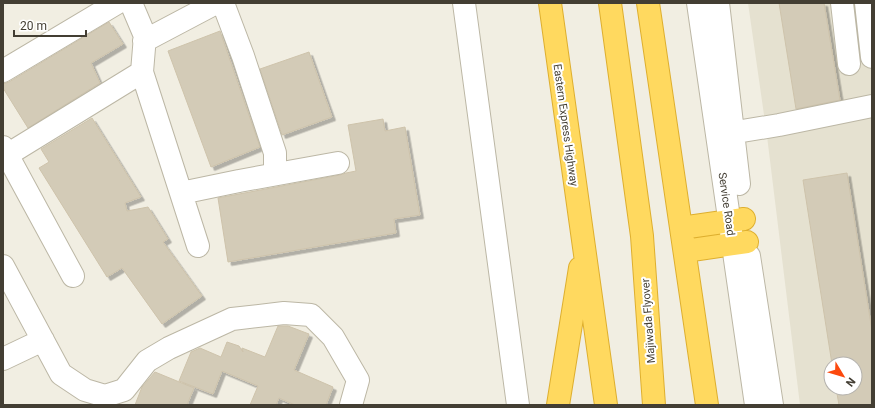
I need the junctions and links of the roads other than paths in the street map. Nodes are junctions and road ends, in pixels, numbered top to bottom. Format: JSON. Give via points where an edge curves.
{"nodes":[{"id":1,"x":117,"y":3,"type":"edge"},
{"id":2,"x":131,"y":3,"type":"edge"},
{"id":3,"x":216,"y":3,"type":"edge"},
{"id":4,"x":223,"y":3,"type":"edge"},
{"id":5,"x":464,"y":3,"type":"edge"},
{"id":6,"x":550,"y":3,"type":"edge"},
{"id":7,"x":610,"y":3,"type":"edge"},
{"id":8,"x":648,"y":3,"type":"edge"},
{"id":9,"x":698,"y":3,"type":"edge"},
{"id":10,"x":718,"y":3,"type":"edge"},
{"id":11,"x":842,"y":3,"type":"edge"},
{"id":12,"x":866,"y":3,"type":"edge"},
{"id":13,"x":144,"y":41,"type":"junction"},
{"id":14,"x":872,"y":57,"type":"edge"},
{"id":15,"x":849,"y":64,"type":"dead end"},
{"id":16,"x":3,"y":71,"type":"edge"},
{"id":17,"x":142,"y":72,"type":"junction"},
{"id":18,"x":872,"y":106,"type":"edge"},
{"id":19,"x":725,"y":134,"type":"junction"},
{"id":20,"x":5,"y":151,"type":"edge"},
{"id":21,"x":338,"y":163,"type":"dead end"},
{"id":22,"x":275,"y":174,"type":"junction"},
{"id":23,"x":181,"y":193,"type":"junction"},
{"id":24,"x":737,"y":220,"type":"junction"},
{"id":25,"x":681,"y":228,"type":"junction"},
{"id":26,"x":740,"y":243,"type":"junction"},
{"id":27,"x":198,"y":246,"type":"dead end"},
{"id":28,"x":583,"y":247,"type":"junction"},
{"id":29,"x":685,"y":251,"type":"junction"},
{"id":30,"x":3,"y":266,"type":"edge"},
{"id":31,"x":73,"y":276,"type":"dead end"},
{"id":32,"x":43,"y":340,"type":"junction"},
{"id":33,"x":3,"y":359,"type":"edge"},
{"id":34,"x":125,"y":398,"type":"edge"},
{"id":35,"x":351,"y":405,"type":"edge"},
{"id":36,"x":518,"y":405,"type":"edge"},
{"id":37,"x":558,"y":405,"type":"edge"},
{"id":38,"x":606,"y":405,"type":"edge"},
{"id":39,"x":654,"y":405,"type":"edge"},
{"id":40,"x":707,"y":405,"type":"edge"},
{"id":41,"x":756,"y":405,"type":"edge"},
{"id":42,"x":772,"y":405,"type":"edge"}],
"edges":[{"from":1,"to":16,"type":"street"},
{"from":2,"to":13,"type":"street","via":[[145,36]]},
{"from":3,"to":13,"type":"street"},
{"from":4,"to":22,"type":"street","via":[[275,152]]},
{"from":5,"to":36,"type":"street"},
{"from":6,"to":28,"type":"highway","name":"Eastern Express Highway"},
{"from":7,"to":39,"type":"highway","name":"Majiwada Flyover","via":[[642,236]]},
{"from":8,"to":25,"type":"highway"},
{"from":9,"to":19,"type":"street","name":"Service Road"},
{"from":10,"to":19,"type":"street","name":"Service Road"},
{"from":11,"to":15,"type":"street"},
{"from":12,"to":14,"type":"street"},
{"from":13,"to":17,"type":"street"},
{"from":17,"to":20,"type":"street"},
{"from":17,"to":23,"type":"street"},
{"from":18,"to":19,"type":"street"},
{"from":19,"to":24,"type":"street","name":"Service Road"},
{"from":20,"to":31,"type":"street"},
{"from":21,"to":22,"type":"street"},
{"from":22,"to":23,"type":"street"},
{"from":23,"to":27,"type":"street"},
{"from":24,"to":25,"type":"highway"},
{"from":24,"to":26,"type":"street","name":"Service Road"},
{"from":25,"to":29,"type":"highway"},
{"from":26,"to":29,"type":"highway"},
{"from":26,"to":41,"type":"street","name":"Service Road"},
{"from":26,"to":42,"type":"street","name":"Service Road"},
{"from":28,"to":37,"type":"highway"},
{"from":28,"to":38,"type":"highway"},
{"from":29,"to":40,"type":"highway"},
{"from":30,"to":32,"type":"street"},
{"from":32,"to":33,"type":"street"},
{"from":32,"to":34,"type":"street","via":[[61,374],[85,390]]},
{"from":34,"to":35,"type":"street","via":[[147,361],[169,348],[232,319],[284,313],[311,316],[333,337],[358,380]]}]}
